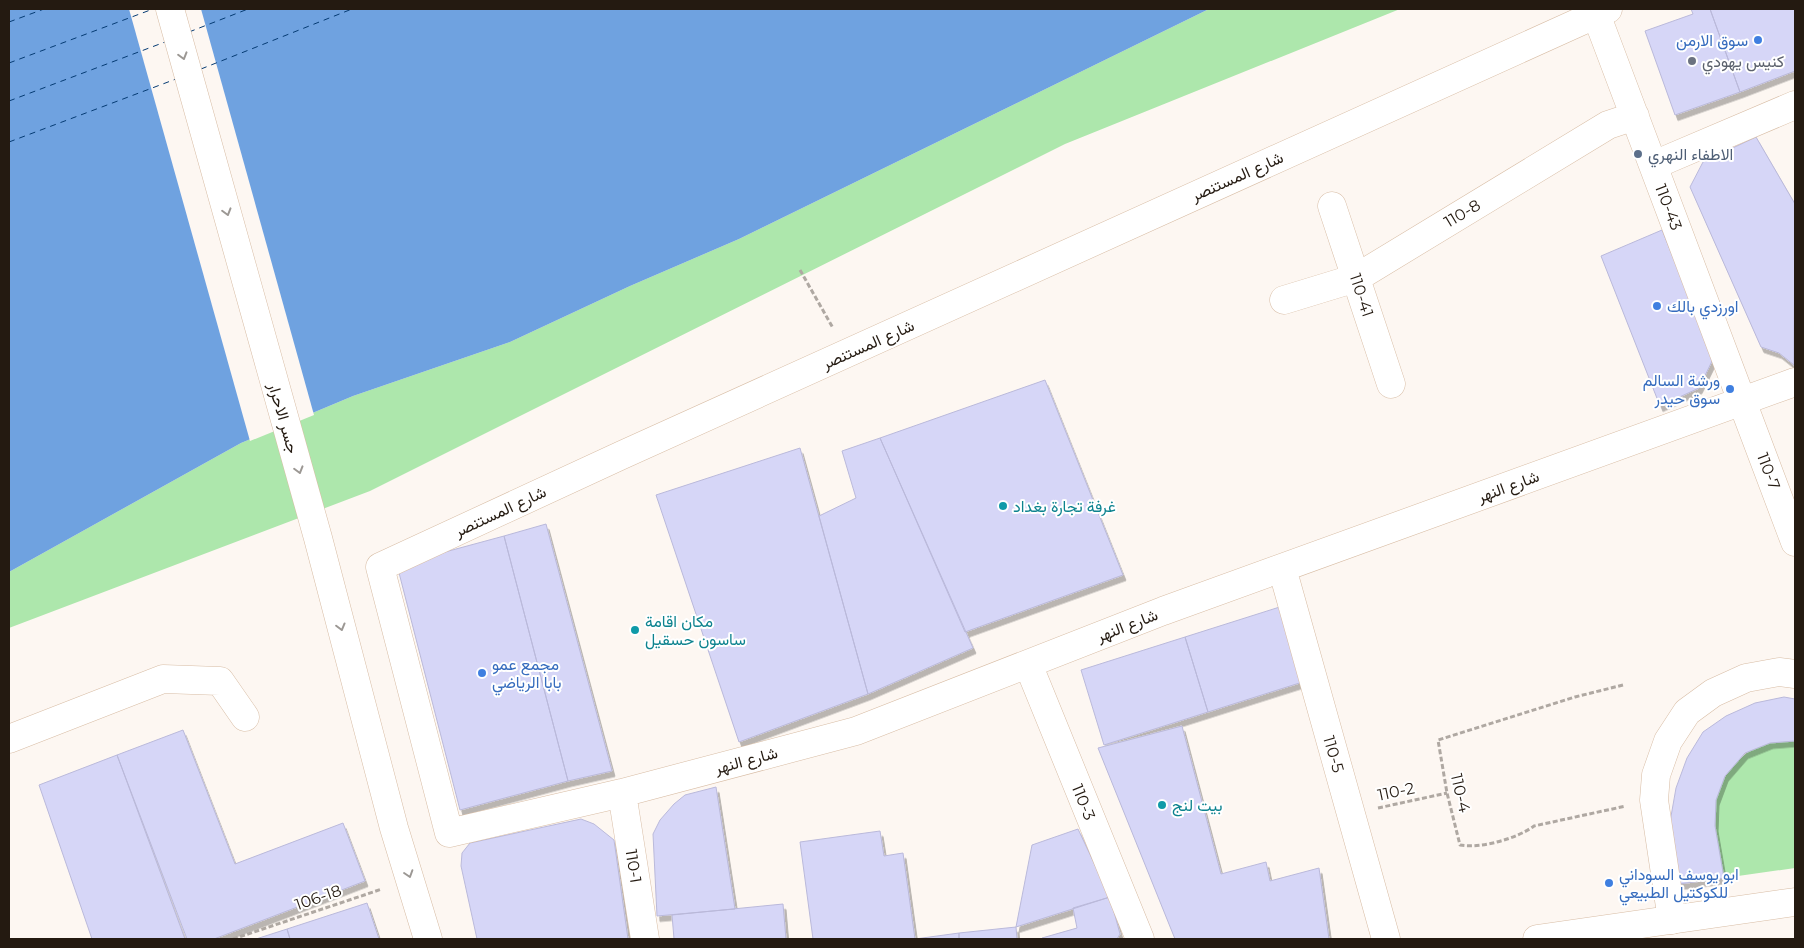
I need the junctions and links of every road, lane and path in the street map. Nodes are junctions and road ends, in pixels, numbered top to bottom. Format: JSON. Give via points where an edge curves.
{"nodes":[{"id":1,"x":170,"y":9,"type":"edge"},
{"id":2,"x":1602,"y":11,"type":"edge"},
{"id":3,"x":1795,"y":105,"type":"edge"},
{"id":4,"x":1635,"y":116,"type":"junction"},
{"id":5,"x":1654,"y":165,"type":"junction"},
{"id":6,"x":1332,"y":206,"type":"dead end"},
{"id":7,"x":800,"y":270,"type":"dead end"},
{"id":8,"x":1356,"y":278,"type":"junction"},
{"id":9,"x":1284,"y":300,"type":"dead end"},
{"id":10,"x":848,"y":353,"type":"junction"},
{"id":11,"x":1795,"y":382,"type":"edge"},
{"id":12,"x":1391,"y":384,"type":"dead end"},
{"id":13,"x":1742,"y":400,"type":"junction"},
{"id":14,"x":1795,"y":542,"type":"edge"},
{"id":15,"x":1282,"y":568,"type":"junction"},
{"id":16,"x":1028,"y":664,"type":"junction"},
{"id":17,"x":1795,"y":674,"type":"edge"},
{"id":18,"x":1623,"y":685,"type":"dead end"},
{"id":19,"x":246,"y":717,"type":"dead end"},
{"id":20,"x":9,"y":739,"type":"edge"},
{"id":21,"x":622,"y":793,"type":"junction"},
{"id":22,"x":1447,"y":793,"type":"junction"},
{"id":23,"x":1654,"y":800,"type":"junction"},
{"id":24,"x":1351,"y":814,"type":"junction"},
{"id":25,"x":449,"y":833,"type":"joint"},
{"id":26,"x":411,"y":879,"type":"junction"},
{"id":27,"x":1795,"y":902,"type":"edge"},
{"id":28,"x":1672,"y":920,"type":"junction"},
{"id":29,"x":1613,"y":934,"type":"edge"},
{"id":30,"x":233,"y":939,"type":"edge"},
{"id":31,"x":428,"y":939,"type":"edge"},
{"id":32,"x":646,"y":939,"type":"edge"},
{"id":33,"x":1140,"y":939,"type":"edge"},
{"id":34,"x":1386,"y":939,"type":"edge"},
{"id":35,"x":1537,"y":939,"type":"edge"}],
"edges":[{"from":1,"to":26,"type":"street","name":"جسر الاحرار","one_way":true,"via":[[315,529],[394,828]]},
{"from":2,"to":4,"type":"street","name":"110-43"},
{"from":2,"to":10,"type":"street","name":"شارع المستنصر"},
{"from":3,"to":5,"type":"street"},
{"from":4,"to":5,"type":"street","name":"110-43"},
{"from":4,"to":8,"type":"street","name":"110-8","via":[[1608,125]]},
{"from":5,"to":13,"type":"street","name":"110-43"},
{"from":6,"to":8,"type":"street","name":"110-41"},
{"from":7,"to":10,"type":"path"},
{"from":8,"to":9,"type":"street","name":"110-8"},
{"from":8,"to":12,"type":"street","name":"110-41"},
{"from":10,"to":25,"type":"street","name":"شارع المستنصر","via":[[380,567]]},
{"from":11,"to":13,"type":"street","name":"شارع النهر"},
{"from":13,"to":14,"type":"street","name":"110-7"},
{"from":13,"to":15,"type":"street","name":"شارع النهر"},
{"from":15,"to":16,"type":"street","name":"شارع النهر"},
{"from":15,"to":24,"type":"street","name":"110-5"},
{"from":16,"to":21,"type":"street","name":"شارع النهر","via":[[856,731]]},
{"from":16,"to":33,"type":"street","name":"110-3"},
{"from":17,"to":23,"type":"street","via":[[1779,672],[1746,678],[1713,693],[1687,712],[1668,741],[1656,775]]},
{"from":18,"to":22,"type":"path","name":"110-4","via":[[1438,740]]},
{"from":19,"to":20,"type":"street","via":[[220,681],[163,679]]},
{"from":21,"to":25,"type":"street","name":"شارع النهر"},
{"from":21,"to":32,"type":"street","name":"110-1"},
{"from":22,"to":23,"type":"path","name":"110-4","via":[[1460,844],[1472,847],[1523,834],[1534,826]]},
{"from":22,"to":24,"type":"path","name":"110-2"},
{"from":23,"to":28,"type":"street"},
{"from":24,"to":34,"type":"street","name":"110-5"},
{"from":26,"to":30,"type":"path","name":"106-18"},
{"from":26,"to":31,"type":"street","name":"جسر الاحرار"},
{"from":27,"to":28,"type":"street"},
{"from":28,"to":29,"type":"street"},
{"from":29,"to":35,"type":"street"}]}
